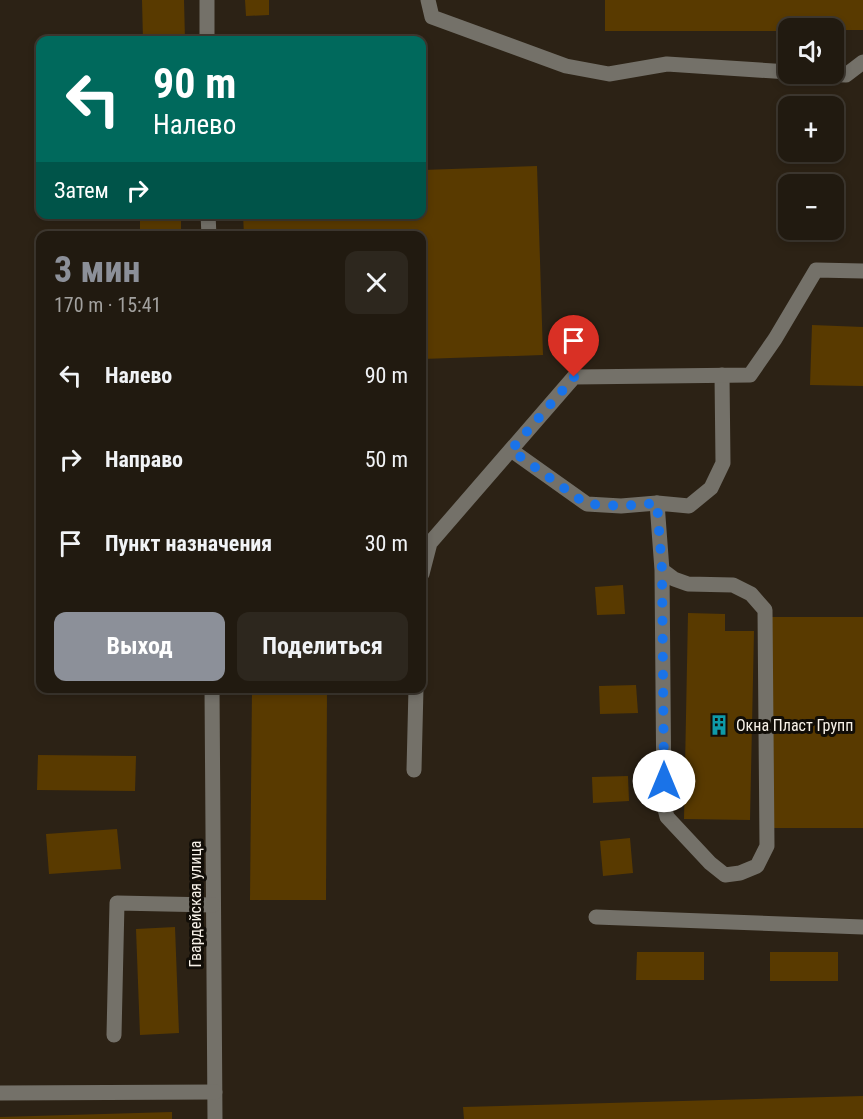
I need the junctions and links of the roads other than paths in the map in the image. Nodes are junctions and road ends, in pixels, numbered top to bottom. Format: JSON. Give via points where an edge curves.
{"nodes":[{"id":1,"x":207,"y":0,"type":"edge"},
{"id":2,"x":428,"y":0,"type":"edge"},
{"id":3,"x":207,"y":36,"type":"edge"},
{"id":4,"x":863,"y":62,"type":"edge"},
{"id":5,"x":778,"y":71,"type":"edge"},
{"id":6,"x":844,"y":75,"type":"edge"},
{"id":7,"x":863,"y":272,"type":"edge"},
{"id":8,"x":722,"y":375,"type":"junction"},
{"id":9,"x":511,"y":450,"type":"junction"},
{"id":10,"x":657,"y":503,"type":"junction"},
{"id":11,"x":426,"y":558,"type":"edge"},
{"id":12,"x":662,"y":570,"type":"junction"},
{"id":13,"x":212,"y":693,"type":"edge"},
{"id":14,"x":416,"y":693,"type":"edge"},
{"id":15,"x":414,"y":770,"type":"dead end"},
{"id":16,"x":213,"y":905,"type":"junction"},
{"id":17,"x":596,"y":917,"type":"dead end"},
{"id":18,"x":863,"y":927,"type":"edge"},
{"id":19,"x":114,"y":1035,"type":"dead end"},
{"id":20,"x":215,"y":1092,"type":"junction"},
{"id":21,"x":0,"y":1093,"type":"edge"},
{"id":22,"x":215,"y":1119,"type":"edge"}],
"edges":[{"from":1,"to":3,"type":"street"},
{"from":2,"to":5,"type":"street","via":[[432,17],[566,66],[609,74],[667,64]]},
{"from":4,"to":6,"type":"street"},
{"from":7,"to":8,"type":"street","via":[[816,270],[750,375]]},
{"from":8,"to":9,"type":"street","via":[[574,377]]},
{"from":8,"to":10,"type":"street","via":[[723,463],[711,488],[689,506]]},
{"from":9,"to":10,"type":"street","via":[[586,504]]},
{"from":9,"to":11,"type":"street","via":[[430,543]]},
{"from":10,"to":12,"type":"street"},
{"from":12,"to":12,"type":"street","via":[[688,584],[733,585],[751,594],[765,610],[767,846],[757,866],[740,873],[725,875],[667,817]]},
{"from":13,"to":16,"type":"street","name":"Гвардейская улица"},
{"from":14,"to":15,"type":"street"},
{"from":16,"to":19,"type":"street","via":[[117,903]]},
{"from":16,"to":20,"type":"street","name":"Гвардейская улица"},
{"from":17,"to":18,"type":"street"},
{"from":20,"to":21,"type":"street"},
{"from":20,"to":22,"type":"street","name":"Гвардейская улица"}]}
